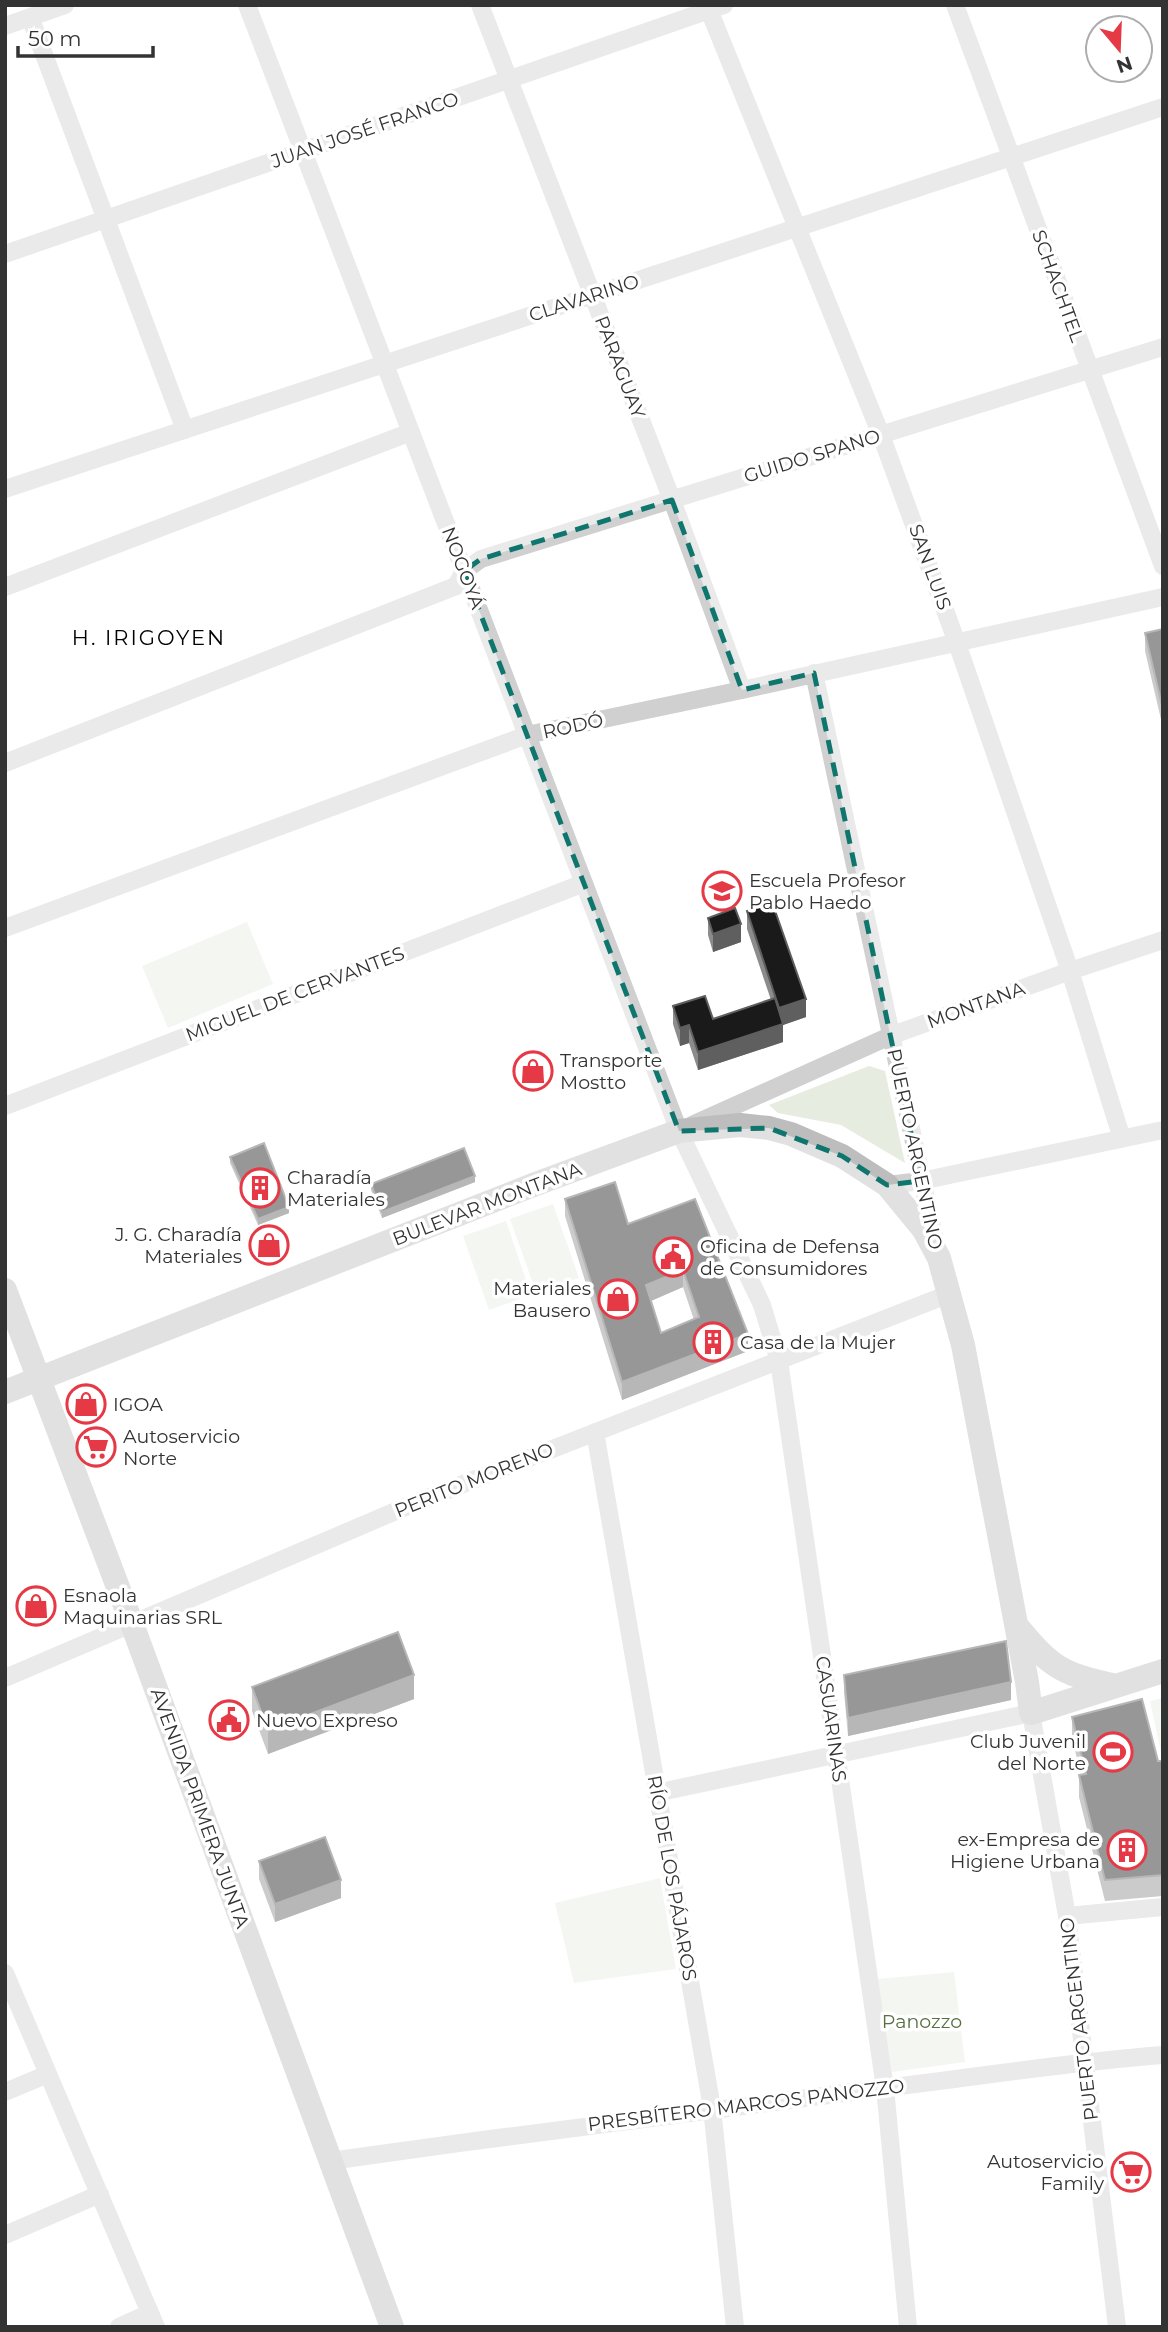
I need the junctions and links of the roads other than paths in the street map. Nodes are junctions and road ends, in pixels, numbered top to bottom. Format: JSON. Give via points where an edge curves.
{"nodes":[{"id":1,"x":65,"y":5,"type":"edge"},
{"id":2,"x":247,"y":5,"type":"edge"},
{"id":3,"x":480,"y":5,"type":"edge"},
{"id":4,"x":955,"y":5,"type":"edge"},
{"id":5,"x":714,"y":7,"type":"edge"},
{"id":6,"x":30,"y":17,"type":"junction"},
{"id":7,"x":5,"y":26,"type":"edge"},
{"id":8,"x":509,"y":80,"type":"junction"},
{"id":9,"x":1163,"y":107,"type":"edge"},
{"id":10,"x":303,"y":151,"type":"junction"},
{"id":11,"x":1011,"y":158,"type":"junction"},
{"id":12,"x":106,"y":219,"type":"junction"},
{"id":13,"x":797,"y":228,"type":"junction"},
{"id":14,"x":5,"y":254,"type":"edge"},
{"id":15,"x":592,"y":296,"type":"junction"},
{"id":16,"x":1163,"y":347,"type":"edge"},
{"id":17,"x":385,"y":364,"type":"junction"},
{"id":18,"x":1088,"y":370,"type":"junction"},
{"id":19,"x":185,"y":430,"type":"junction"},
{"id":20,"x":411,"y":432,"type":"junction"},
{"id":21,"x":881,"y":435,"type":"junction"},
{"id":22,"x":5,"y":489,"type":"edge"},
{"id":23,"x":672,"y":500,"type":"junction"},
{"id":24,"x":1163,"y":566,"type":"edge"},
{"id":25,"x":464,"y":572,"type":"junction"},
{"id":26,"x":5,"y":587,"type":"edge"},
{"id":27,"x":1163,"y":597,"type":"edge"},
{"id":28,"x":957,"y":643,"type":"junction"},
{"id":29,"x":814,"y":673,"type":"junction"},
{"id":30,"x":742,"y":690,"type":"junction"},
{"id":31,"x":527,"y":735,"type":"junction"},
{"id":32,"x":5,"y":763,"type":"edge"},
{"id":33,"x":584,"y":883,"type":"junction"},
{"id":34,"x":5,"y":928,"type":"edge"},
{"id":35,"x":1163,"y":940,"type":"edge"},
{"id":36,"x":1070,"y":971,"type":"junction"},
{"id":37,"x":890,"y":1036,"type":"junction"},
{"id":38,"x":5,"y":1106,"type":"edge"},
{"id":39,"x":1163,"y":1130,"type":"edge"},
{"id":40,"x":679,"y":1131,"type":"junction"},
{"id":41,"x":1122,"y":1139,"type":"junction"},
{"id":42,"x":921,"y":1181,"type":"junction"},
{"id":43,"x":887,"y":1185,"type":"junction"},
{"id":44,"x":939,"y":1258,"type":"junction"},
{"id":45,"x":5,"y":1290,"type":"edge"},
{"id":46,"x":948,"y":1293,"type":"junction"},
{"id":47,"x":779,"y":1361,"type":"junction"},
{"id":48,"x":39,"y":1379,"type":"junction"},
{"id":49,"x":5,"y":1392,"type":"edge"},
{"id":50,"x":595,"y":1432,"type":"junction"},
{"id":51,"x":132,"y":1624,"type":"junction"},
{"id":52,"x":1016,"y":1625,"type":"junction"},
{"id":53,"x":1064,"y":1669,"type":"junction"},
{"id":54,"x":1163,"y":1671,"type":"edge"},
{"id":55,"x":5,"y":1678,"type":"edge"},
{"id":56,"x":1027,"y":1682,"type":"junction"},
{"id":57,"x":1117,"y":1686,"type":"junction"},
{"id":58,"x":1075,"y":1699,"type":"junction"},
{"id":59,"x":1031,"y":1713,"type":"junction"},
{"id":60,"x":837,"y":1755,"type":"junction"},
{"id":61,"x":656,"y":1793,"type":"junction"},
{"id":62,"x":1163,"y":1907,"type":"edge"},
{"id":63,"x":1067,"y":1916,"type":"junction"},
{"id":64,"x":5,"y":1973,"type":"edge"},
{"id":65,"x":1163,"y":2054,"type":"edge"},
{"id":66,"x":1084,"y":2061,"type":"junction"},
{"id":67,"x":48,"y":2074,"type":"junction"},
{"id":68,"x":885,"y":2088,"type":"junction"},
{"id":69,"x":5,"y":2092,"type":"edge"},
{"id":70,"x":712,"y":2108,"type":"junction"},
{"id":71,"x":330,"y":2161,"type":"junction"},
{"id":72,"x":100,"y":2194,"type":"junction"},
{"id":73,"x":5,"y":2235,"type":"edge"},
{"id":74,"x":153,"y":2320,"type":"edge"},
{"id":75,"x":119,"y":2327,"type":"edge"},
{"id":76,"x":392,"y":2327,"type":"edge"},
{"id":77,"x":735,"y":2327,"type":"edge"},
{"id":78,"x":908,"y":2327,"type":"edge"},
{"id":79,"x":1117,"y":2327,"type":"edge"}],
"edges":[{"from":1,"to":6,"type":"street"},
{"from":2,"to":10,"type":"street","name":"NOGOYÁ"},
{"from":3,"to":8,"type":"street","name":"PARAGUAY"},
{"from":4,"to":11,"type":"street","name":"SCHACHTEL"},
{"from":5,"to":8,"type":"street","name":"JUAN JOSÉ FRANCO"},
{"from":5,"to":13,"type":"street","name":"SAN LUIS"},
{"from":6,"to":7,"type":"street"},
{"from":6,"to":12,"type":"street"},
{"from":8,"to":10,"type":"street","name":"JUAN JOSÉ FRANCO"},
{"from":8,"to":15,"type":"street","name":"PARAGUAY"},
{"from":9,"to":11,"type":"street","name":"CLAVARINO"},
{"from":10,"to":12,"type":"street","name":"JUAN JOSÉ FRANCO"},
{"from":10,"to":17,"type":"street","name":"NOGOYÁ"},
{"from":11,"to":13,"type":"street","name":"CLAVARINO"},
{"from":11,"to":18,"type":"street","name":"SCHACHTEL"},
{"from":12,"to":14,"type":"street","name":"JUAN JOSÉ FRANCO"},
{"from":12,"to":19,"type":"street"},
{"from":13,"to":15,"type":"street","name":"CLAVARINO"},
{"from":13,"to":21,"type":"street","name":"SAN LUIS"},
{"from":15,"to":17,"type":"street","name":"CLAVARINO"},
{"from":15,"to":23,"type":"street","name":"PARAGUAY"},
{"from":16,"to":18,"type":"street","name":"GUIDO SPANO"},
{"from":17,"to":19,"type":"street","name":"CLAVARINO"},
{"from":17,"to":20,"type":"street","name":"NOGOYÁ"},
{"from":18,"to":21,"type":"street","name":"GUIDO SPANO"},
{"from":18,"to":24,"type":"street","name":"SCHACHTEL"},
{"from":19,"to":22,"type":"street","name":"CLAVARINO"},
{"from":20,"to":25,"type":"street","name":"NOGOYÁ"},
{"from":20,"to":26,"type":"street"},
{"from":21,"to":23,"type":"street","name":"GUIDO SPANO"},
{"from":21,"to":28,"type":"street","name":"SAN LUIS"},
{"from":23,"to":25,"type":"street","name":"GUIDO SPANO","via":[[481,559]]},
{"from":23,"to":30,"type":"street","name":"PARAGUAY"},
{"from":25,"to":31,"type":"street","name":"NOGOYÁ"},
{"from":25,"to":32,"type":"street","name":"GUIDO SPANO","via":[[456,586]]},
{"from":27,"to":28,"type":"street","name":"RODÓ"},
{"from":28,"to":29,"type":"street","name":"RODÓ"},
{"from":28,"to":36,"type":"street","name":"SAN LUIS"},
{"from":29,"to":30,"type":"street","name":"RODÓ"},
{"from":29,"to":37,"type":"street","name":"PUERTO ARGENTINO"},
{"from":30,"to":31,"type":"street","name":"RODÓ"},
{"from":31,"to":33,"type":"street","name":"NOGOYÁ"},
{"from":31,"to":34,"type":"street","name":"RODÓ"},
{"from":33,"to":38,"type":"street","name":"MIGUEL DE CERVANTES"},
{"from":33,"to":40,"type":"street","name":"NOGOYÁ"},
{"from":35,"to":36,"type":"street","name":"MONTANA"},
{"from":36,"to":37,"type":"street","name":"MONTANA"},
{"from":36,"to":41,"type":"street","name":"SAN LUIS"},
{"from":37,"to":40,"type":"street","name":"MONTANA"},
{"from":37,"to":42,"type":"street","name":"PUERTO ARGENTINO"},
{"from":39,"to":41,"type":"street"},
{"from":40,"to":43,"type":"main road","name":"BULEVAR MONTANA","via":[[740,1125],[769,1128],[842,1156]]},
{"from":40,"to":47,"type":"street","name":"CASUARINAS","via":[[762,1305]]},
{"from":40,"to":48,"type":"main road","name":"BULEVAR MONTANA"},
{"from":41,"to":42,"type":"street"},
{"from":42,"to":43,"type":"street"},
{"from":42,"to":44,"type":"street","name":"PUERTO ARGENTINO"},
{"from":43,"to":44,"type":"main road","name":"BULEVAR MONTANA","via":[[925,1230]]},
{"from":44,"to":46,"type":"main road","name":"PUERTO ARGENTINO"},
{"from":45,"to":48,"type":"main road","name":"AVENIDA PRIMERA JUNTA"},
{"from":46,"to":47,"type":"street","name":"PERITO MORENO"},
{"from":46,"to":52,"type":"main road","name":"PUERTO ARGENTINO","via":[[963,1345]]},
{"from":47,"to":50,"type":"street","name":"PERITO MORENO"},
{"from":47,"to":60,"type":"street","name":"CASUARINAS"},
{"from":48,"to":49,"type":"main road","name":"BULEVAR MONTANA"},
{"from":48,"to":51,"type":"main road","name":"AVENIDA PRIMERA JUNTA"},
{"from":50,"to":51,"type":"street","name":"PERITO MORENO","via":[[417,1502]]},
{"from":50,"to":61,"type":"street","name":"RÍO DE LOS PÁJAROS"},
{"from":51,"to":55,"type":"street","name":"PERITO MORENO"},
{"from":51,"to":71,"type":"main road","name":"AVENIDA PRIMERA JUNTA"},
{"from":52,"to":53,"type":"main road","via":[[1035,1648]]},
{"from":52,"to":56,"type":"main road","name":"PUERTO ARGENTINO"},
{"from":53,"to":56,"type":"main road","via":[[1042,1668]]},
{"from":53,"to":57,"type":"main road"},
{"from":53,"to":58,"type":"main road","via":[[1076,1681]]},
{"from":54,"to":57,"type":"main road"},
{"from":56,"to":59,"type":"main road","name":"PUERTO ARGENTINO"},
{"from":57,"to":58,"type":"main road"},
{"from":58,"to":59,"type":"main road"},
{"from":59,"to":60,"type":"street"},
{"from":59,"to":63,"type":"street","name":"PUERTO ARGENTINO"},
{"from":60,"to":61,"type":"street"},
{"from":60,"to":68,"type":"street","name":"CASUARINAS"},
{"from":61,"to":70,"type":"street","name":"RÍO DE LOS PÁJAROS"},
{"from":62,"to":63,"type":"street"},
{"from":63,"to":66,"type":"street","name":"PUERTO ARGENTINO"},
{"from":64,"to":67,"type":"street"},
{"from":65,"to":66,"type":"street","name":"PRESBÍTERO MARCOS PANOZZO"},
{"from":66,"to":68,"type":"street","name":"PRESBÍTERO MARCOS PANOZZO"},
{"from":66,"to":79,"type":"street","name":"PUERTO ARGENTINO"},
{"from":67,"to":69,"type":"street"},
{"from":67,"to":72,"type":"street"},
{"from":68,"to":70,"type":"street","name":"PRESBÍTERO MARCOS PANOZZO"},
{"from":68,"to":78,"type":"street","name":"CASUARINAS"},
{"from":70,"to":71,"type":"street","name":"PRESBÍTERO MARCOS PANOZZO"},
{"from":70,"to":77,"type":"street","name":"RÍO DE LOS PÁJAROS"},
{"from":71,"to":76,"type":"main road","name":"AVENIDA PRIMERA JUNTA"},
{"from":72,"to":73,"type":"street"},
{"from":72,"to":74,"type":"street"},
{"from":74,"to":75,"type":"street"}]}
